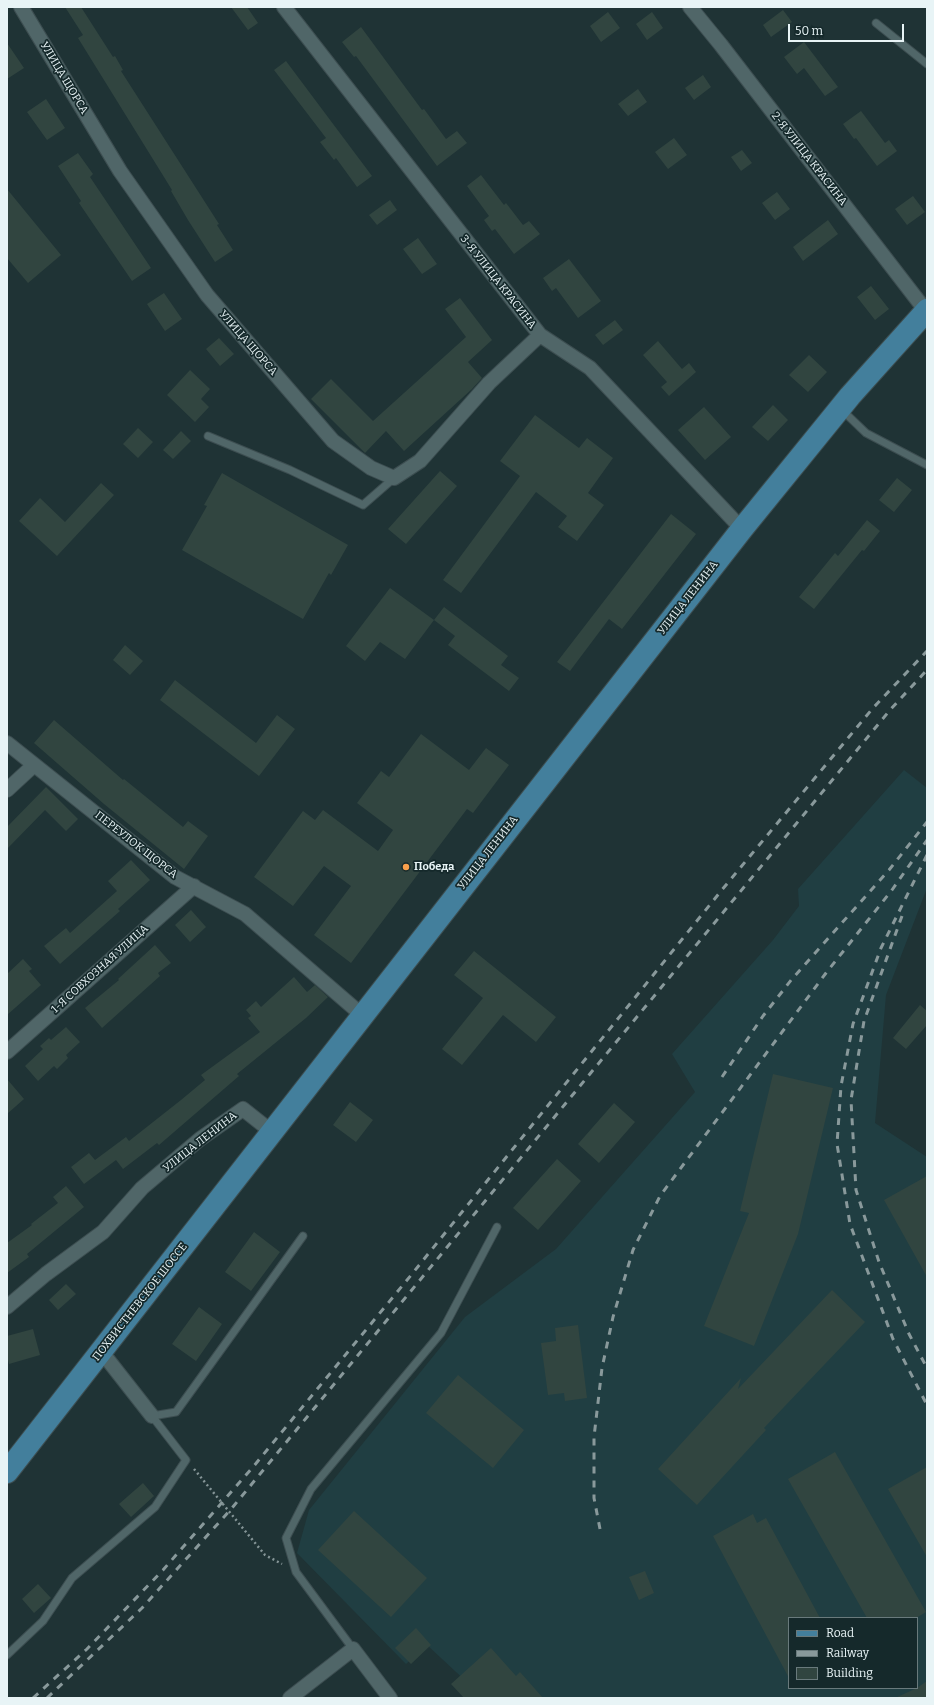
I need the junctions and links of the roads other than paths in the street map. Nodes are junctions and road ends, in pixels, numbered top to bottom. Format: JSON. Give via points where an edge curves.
{"nodes":[{"id":1,"x":21,"y":7,"type":"edge"},
{"id":2,"x":284,"y":7,"type":"edge"},
{"id":3,"x":690,"y":7,"type":"edge"},
{"id":4,"x":876,"y":23,"type":"dead end"},
{"id":5,"x":927,"y":64,"type":"edge"},
{"id":6,"x":926,"y":311,"type":"edge"},
{"id":7,"x":540,"y":335,"type":"junction"},
{"id":8,"x":840,"y":408,"type":"junction"},
{"id":9,"x":208,"y":436,"type":"dead end"},
{"id":10,"x":927,"y":464,"type":"edge"},
{"id":11,"x":394,"y":478,"type":"junction"},
{"id":12,"x":742,"y":529,"type":"junction"},
{"id":13,"x":7,"y":743,"type":"edge"},
{"id":14,"x":34,"y":765,"type":"junction"},
{"id":15,"x":7,"y":790,"type":"edge"},
{"id":16,"x":194,"y":886,"type":"junction"},
{"id":17,"x":362,"y":1015,"type":"junction"},
{"id":18,"x":7,"y":1052,"type":"edge"},
{"id":19,"x":272,"y":1132,"type":"junction"},
{"id":20,"x":497,"y":1227,"type":"dead end"},
{"id":21,"x":303,"y":1236,"type":"dead end"},
{"id":22,"x":7,"y":1307,"type":"edge"},
{"id":23,"x":101,"y":1351,"type":"junction"},
{"id":24,"x":152,"y":1416,"type":"junction"},
{"id":25,"x":7,"y":1472,"type":"edge"},
{"id":26,"x":353,"y":1649,"type":"junction"},
{"id":27,"x":7,"y":1655,"type":"edge"},
{"id":28,"x":290,"y":1698,"type":"edge"},
{"id":29,"x":390,"y":1698,"type":"edge"}],
"edges":[{"from":1,"to":11,"type":"street","name":"УЛИЦА ЩОРСА","via":[[120,171],[207,296],[333,441],[371,468]]},
{"from":2,"to":7,"type":"street","name":"3-Я УЛИЦА КРАСИНА"},
{"from":3,"to":6,"type":"street","name":"2-Я УЛИЦА КРАСИНА"},
{"from":4,"to":5,"type":"lane"},
{"from":6,"to":8,"type":"main road","name":"УЛИЦА ЛЕНИНА"},
{"from":7,"to":11,"type":"street","via":[[489,383],[420,461]]},
{"from":7,"to":12,"type":"street","name":"3-Я УЛИЦА КРАСИНА","via":[[590,368]]},
{"from":8,"to":10,"type":"lane","via":[[866,433]]},
{"from":8,"to":12,"type":"main road","name":"УЛИЦА ЛЕНИНА"},
{"from":9,"to":11,"type":"lane","via":[[363,504]]},
{"from":12,"to":17,"type":"main road","name":"УЛИЦА ЛЕНИНА"},
{"from":13,"to":14,"type":"street","name":"ПЕРЕУЛОК ЩОРСА"},
{"from":14,"to":15,"type":"street"},
{"from":14,"to":16,"type":"street","name":"ПЕРЕУЛОК ЩОРСА","via":[[175,877]]},
{"from":16,"to":17,"type":"street","name":"ПЕРЕУЛОК ЩОРСА","via":[[245,914]]},
{"from":16,"to":18,"type":"street","name":"1-Я СОВХОЗНАЯ УЛИЦА"},
{"from":17,"to":19,"type":"main road","name":"УЛИЦА ЛЕНИНА"},
{"from":19,"to":22,"type":"street","name":"УЛИЦА ЛЕНИНА","via":[[243,1109],[200,1139],[142,1188],[103,1232]]},
{"from":19,"to":23,"type":"main road","name":"ПОХВИСТНЕВСКОЕ ШОССЕ"},
{"from":20,"to":26,"type":"lane","via":[[441,1333],[311,1489],[286,1538],[296,1572]]},
{"from":21,"to":24,"type":"lane","via":[[176,1412]]},
{"from":23,"to":24,"type":"street"},
{"from":23,"to":25,"type":"main road","name":"ПОХВИСТНЕВСКОЕ ШОССЕ"},
{"from":24,"to":27,"type":"lane","via":[[186,1460],[155,1507],[72,1578],[43,1621]]},
{"from":26,"to":28,"type":"street"},
{"from":26,"to":29,"type":"street"}]}
